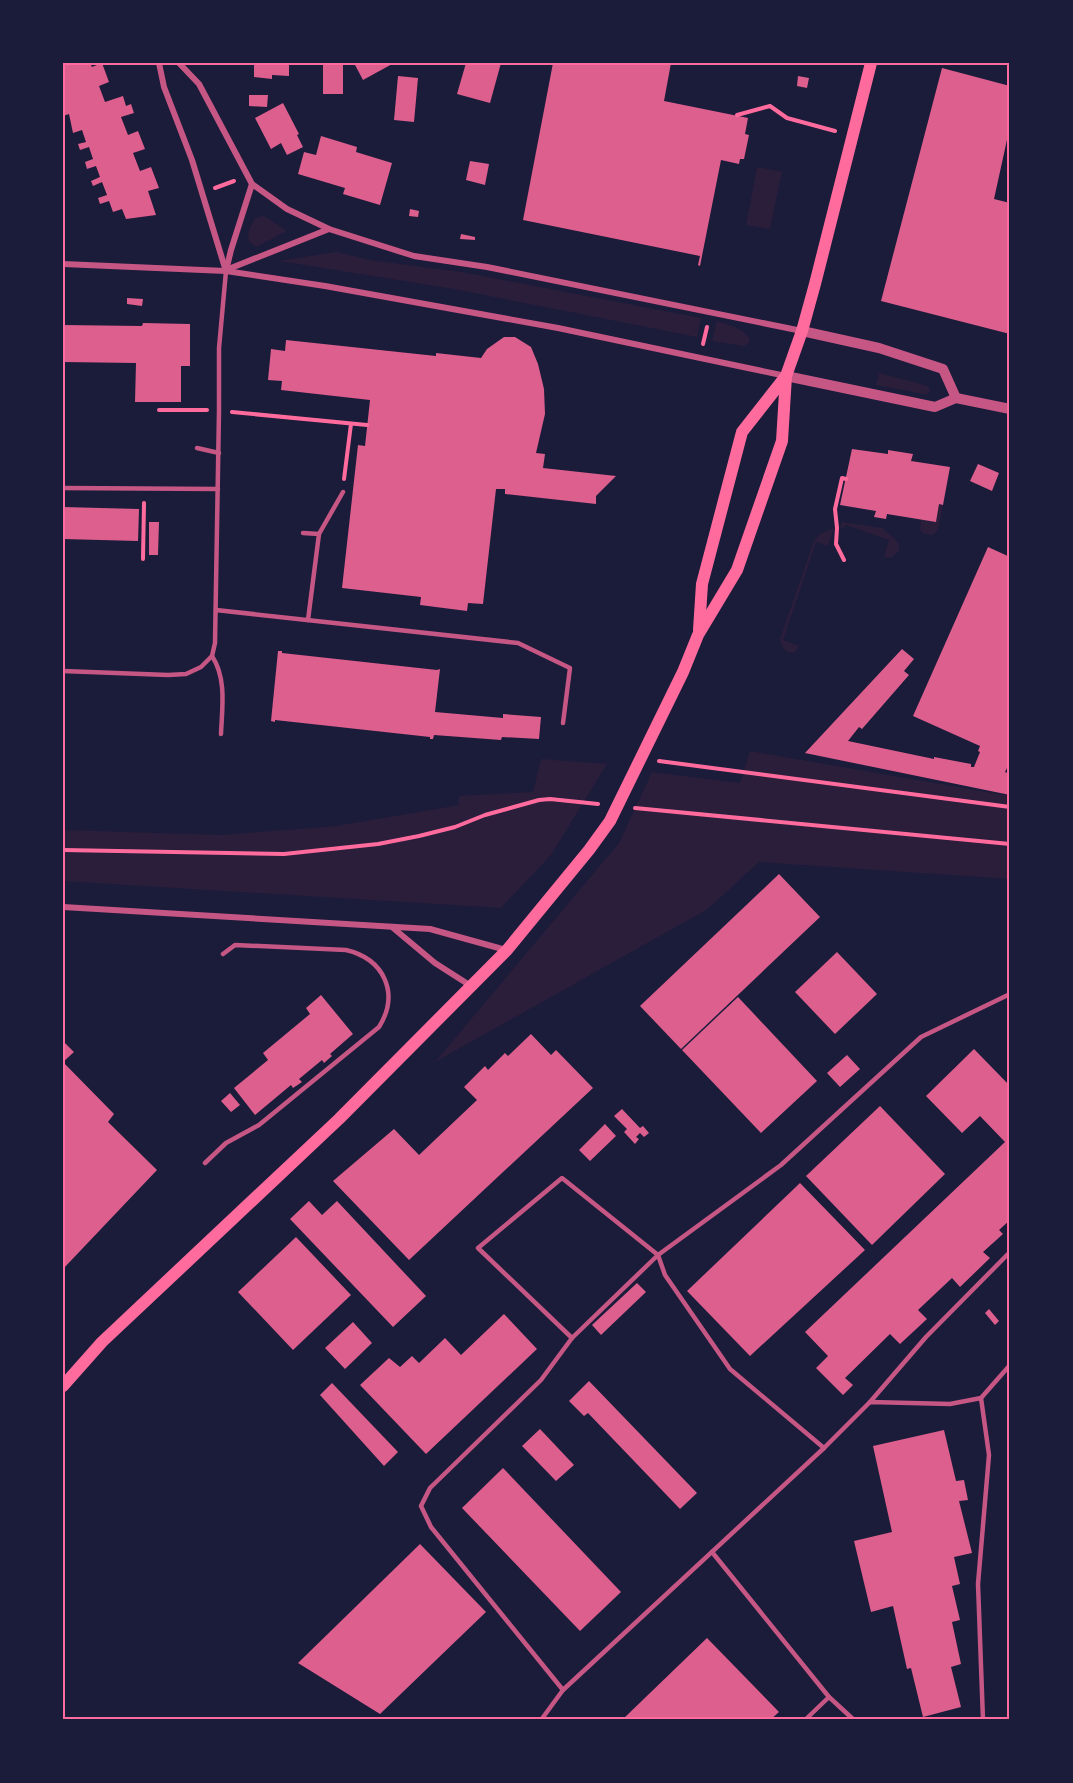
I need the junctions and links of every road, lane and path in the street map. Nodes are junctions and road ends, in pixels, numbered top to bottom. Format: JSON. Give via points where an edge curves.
{"nodes":[{"id":1,"x":159,"y":63,"type":"edge"},
{"id":2,"x":179,"y":63,"type":"edge"},
{"id":3,"x":871,"y":63,"type":"edge"},
{"id":4,"x":737,"y":115,"type":"dead end"},
{"id":5,"x":853,"y":136,"type":"junction"},
{"id":6,"x":249,"y":176,"type":"junction"},
{"id":7,"x":252,"y":184,"type":"junction"},
{"id":8,"x":202,"y":192,"type":"junction"},
{"id":9,"x":329,"y":229,"type":"junction"},
{"id":10,"x":63,"y":264,"type":"edge"},
{"id":11,"x":226,"y":271,"type":"junction"},
{"id":12,"x":710,"y":312,"type":"junction"},
{"id":13,"x":802,"y":331,"type":"junction"},
{"id":14,"x":700,"y":356,"type":"junction"},
{"id":15,"x":786,"y":376,"type":"junction"},
{"id":16,"x":956,"y":398,"type":"junction"},
{"id":17,"x":1010,"y":409,"type":"edge"},
{"id":18,"x":159,"y":410,"type":"dead end"},
{"id":19,"x":219,"y":411,"type":"junction"},
{"id":20,"x":351,"y":424,"type":"junction"},
{"id":21,"x":367,"y":425,"type":"dead end"},
{"id":22,"x":197,"y":448,"type":"dead end"},
{"id":23,"x":219,"y":453,"type":"junction"},
{"id":24,"x":846,"y":479,"type":"dead end"},
{"id":25,"x":63,"y":488,"type":"edge"},
{"id":26,"x":218,"y":489,"type":"junction"},
{"id":27,"x":145,"y":490,"type":"junction"},
{"id":28,"x":343,"y":492,"type":"joint"},
{"id":29,"x":303,"y":532,"type":"dead end"},
{"id":30,"x":319,"y":534,"type":"junction"},
{"id":31,"x":144,"y":559,"type":"dead end"},
{"id":32,"x":844,"y":560,"type":"dead end"},
{"id":33,"x":216,"y":610,"type":"junction"},
{"id":34,"x":308,"y":620,"type":"junction"},
{"id":35,"x":698,"y":635,"type":"junction"},
{"id":36,"x":212,"y":656,"type":"junction"},
{"id":37,"x":63,"y":671,"type":"edge"},
{"id":38,"x":563,"y":723,"type":"dead end"},
{"id":39,"x":221,"y":734,"type":"dead end"},
{"id":40,"x":641,"y":759,"type":"junction"},
{"id":41,"x":550,"y":799,"type":"dead end"},
{"id":42,"x":1010,"y":807,"type":"edge"},
{"id":43,"x":700,"y":815,"type":"dead end"},
{"id":44,"x":1010,"y":843,"type":"edge"},
{"id":45,"x":63,"y":850,"type":"edge"},
{"id":46,"x":63,"y":907,"type":"edge"},
{"id":47,"x":392,"y":927,"type":"junction"},
{"id":48,"x":507,"y":950,"type":"junction"},
{"id":49,"x":223,"y":954,"type":"dead end"},
{"id":50,"x":471,"y":986,"type":"junction"},
{"id":51,"x":1010,"y":994,"type":"edge"},
{"id":52,"x":205,"y":1163,"type":"dead end"},
{"id":53,"x":1010,"y":1252,"type":"edge"},
{"id":54,"x":658,"y":1255,"type":"junction"},
{"id":55,"x":572,"y":1338,"type":"junction"},
{"id":56,"x":1010,"y":1365,"type":"edge"},
{"id":57,"x":63,"y":1386,"type":"edge"},
{"id":58,"x":981,"y":1398,"type":"junction"},
{"id":59,"x":870,"y":1402,"type":"junction"},
{"id":60,"x":824,"y":1448,"type":"junction"},
{"id":61,"x":712,"y":1552,"type":"junction"},
{"id":62,"x":562,"y":1690,"type":"junction"},
{"id":63,"x":829,"y":1697,"type":"junction"},
{"id":64,"x":541,"y":1720,"type":"edge"},
{"id":65,"x":805,"y":1720,"type":"edge"},
{"id":66,"x":855,"y":1720,"type":"edge"},
{"id":67,"x":982,"y":1720,"type":"edge"}],
"edges":[{"from":1,"to":8,"type":"street"},
{"from":2,"to":6,"type":"street","via":[[199,84]]},
{"from":3,"to":5,"type":"main road"},
{"from":4,"to":5,"type":"path","via":[[770,106],[787,118]]},
{"from":5,"to":13,"type":"main road"},
{"from":6,"to":7,"type":"street"},
{"from":6,"to":8,"type":"path"},
{"from":7,"to":9,"type":"street","via":[[287,210]]},
{"from":7,"to":11,"type":"street"},
{"from":8,"to":11,"type":"street"},
{"from":9,"to":11,"type":"street"},
{"from":9,"to":12,"type":"street","via":[[414,256]]},
{"from":10,"to":11,"type":"street"},
{"from":11,"to":14,"type":"street","via":[[436,305]]},
{"from":11,"to":19,"type":"lane","via":[[219,348]]},
{"from":12,"to":13,"type":"street"},
{"from":12,"to":14,"type":"path"},
{"from":13,"to":15,"type":"main road"},
{"from":13,"to":16,"type":"street","via":[[879,348],[943,369]]},
{"from":14,"to":15,"type":"street"},
{"from":15,"to":16,"type":"street","via":[[935,407]]},
{"from":15,"to":35,"type":"main road","via":[[782,441],[737,570]]},
{"from":15,"to":35,"type":"main road","via":[[742,432],[702,585]]},
{"from":16,"to":17,"type":"street"},
{"from":18,"to":19,"type":"path"},
{"from":19,"to":20,"type":"path"},
{"from":19,"to":23,"type":"lane"},
{"from":20,"to":21,"type":"path"},
{"from":20,"to":28,"type":"path"},
{"from":22,"to":23,"type":"lane"},
{"from":23,"to":26,"type":"lane"},
{"from":24,"to":32,"type":"path","via":[[842,478],[835,509],[836,544]]},
{"from":25,"to":27,"type":"lane"},
{"from":26,"to":27,"type":"lane"},
{"from":26,"to":33,"type":"lane"},
{"from":27,"to":31,"type":"path"},
{"from":28,"to":30,"type":"lane"},
{"from":29,"to":30,"type":"lane"},
{"from":30,"to":34,"type":"lane"},
{"from":33,"to":34,"type":"lane"},
{"from":33,"to":36,"type":"lane"},
{"from":34,"to":38,"type":"lane","via":[[518,643],[570,668]]},
{"from":35,"to":40,"type":"main road"},
{"from":36,"to":37,"type":"lane","via":[[186,674]]},
{"from":36,"to":39,"type":"lane","via":[[222,677]]},
{"from":40,"to":42,"type":"path"},
{"from":40,"to":48,"type":"main road","via":[[610,821]]},
{"from":41,"to":45,"type":"path","via":[[419,836],[284,854]]},
{"from":43,"to":44,"type":"path"},
{"from":46,"to":47,"type":"street"},
{"from":47,"to":48,"type":"street","via":[[430,929]]},
{"from":47,"to":50,"type":"street","via":[[435,963]]},
{"from":48,"to":50,"type":"main road"},
{"from":49,"to":52,"type":"lane","via":[[235,945],[356,952],[367,957],[381,973],[388,1005],[379,1027],[259,1125],[226,1143]]},
{"from":50,"to":57,"type":"main road","via":[[318,1139],[102,1342]]},
{"from":51,"to":54,"type":"lane","via":[[921,1037],[781,1165]]},
{"from":53,"to":59,"type":"lane","via":[[926,1337]]},
{"from":54,"to":55,"type":"lane"},
{"from":54,"to":55,"type":"lane","via":[[562,1178],[478,1248]]},
{"from":54,"to":60,"type":"lane","via":[[666,1275],[730,1369]]},
{"from":55,"to":62,"type":"lane","via":[[542,1380],[430,1488],[421,1506],[431,1527]]},
{"from":56,"to":58,"type":"lane"},
{"from":58,"to":59,"type":"lane","via":[[950,1404]]},
{"from":58,"to":67,"type":"lane","via":[[989,1455],[978,1584]]},
{"from":59,"to":60,"type":"lane"},
{"from":60,"to":61,"type":"lane"},
{"from":61,"to":62,"type":"lane"},
{"from":61,"to":63,"type":"lane"},
{"from":62,"to":64,"type":"lane"},
{"from":63,"to":65,"type":"lane"},
{"from":63,"to":66,"type":"lane"}]}
